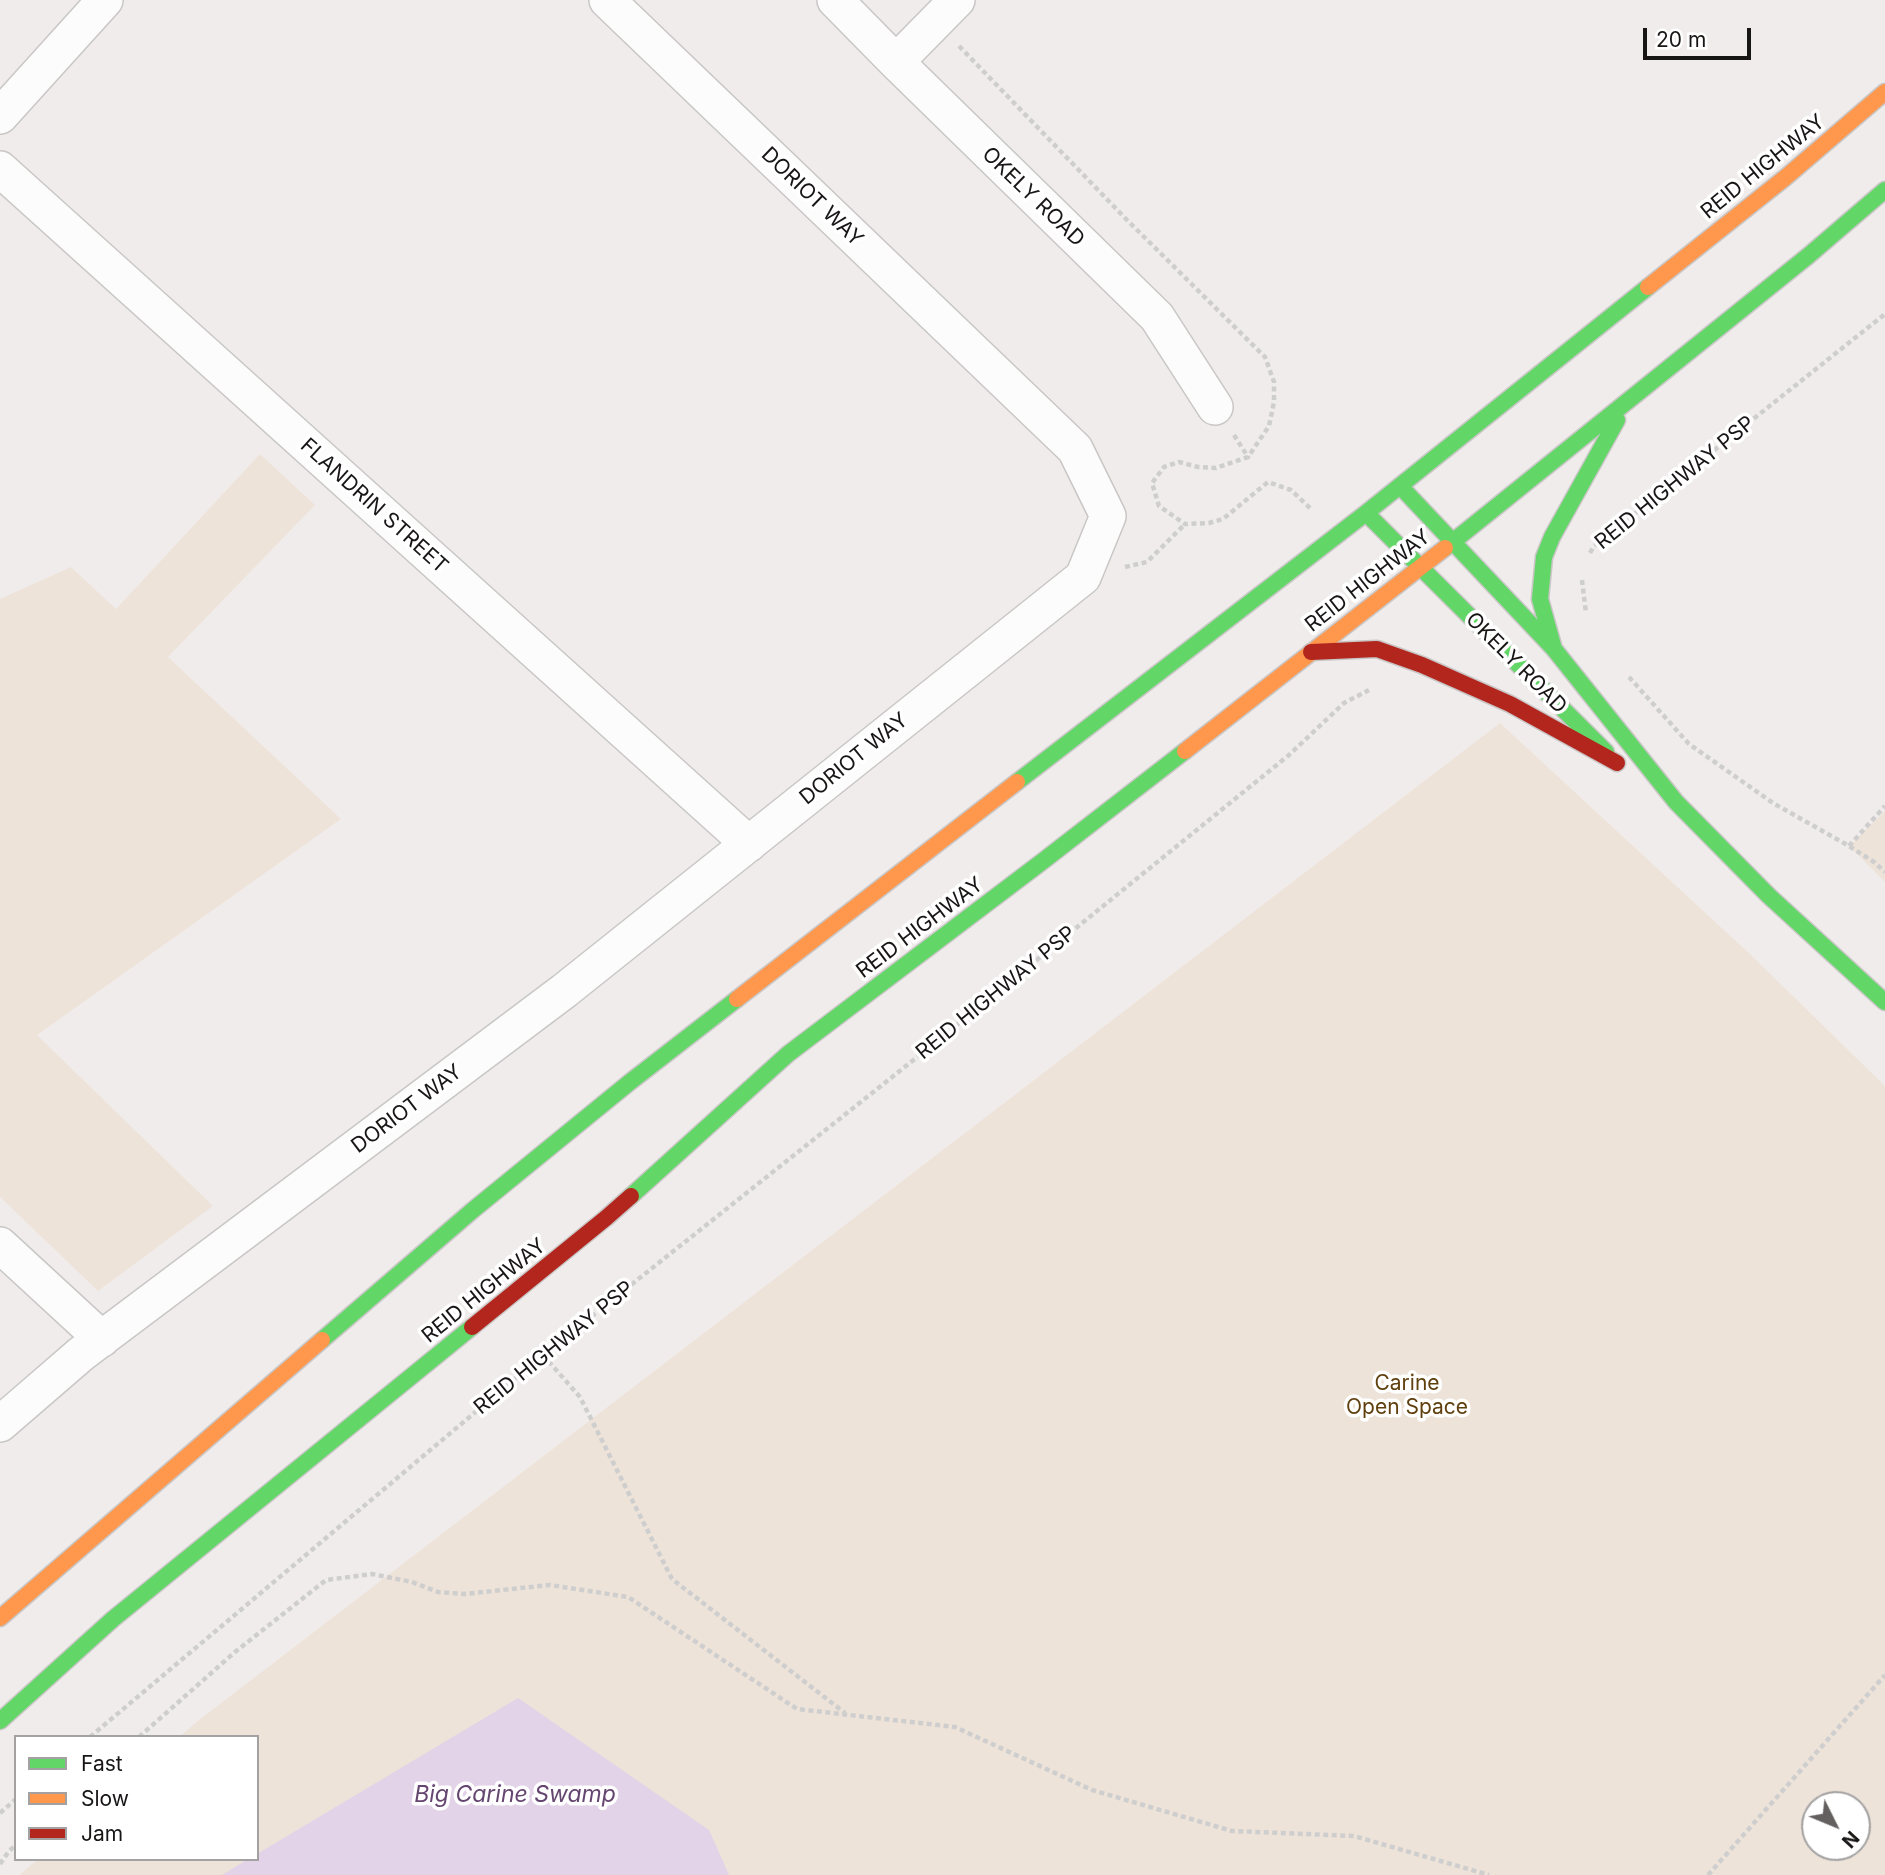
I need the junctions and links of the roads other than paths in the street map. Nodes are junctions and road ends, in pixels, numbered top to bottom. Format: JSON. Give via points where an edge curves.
{"nodes":[{"id":1,"x":105,"y":0,"type":"edge"},
{"id":2,"x":607,"y":0,"type":"edge"},
{"id":3,"x":835,"y":0,"type":"edge"},
{"id":4,"x":946,"y":11,"type":"edge"},
{"id":5,"x":896,"y":62,"type":"junction"},
{"id":6,"x":1885,"y":92,"type":"edge"},
{"id":7,"x":0,"y":116,"type":"edge"},
{"id":8,"x":0,"y":169,"type":"edge"},
{"id":9,"x":1885,"y":190,"type":"edge"},
{"id":10,"x":1626,"y":403,"type":"junction"},
{"id":11,"x":1215,"y":407,"type":"road end"},
{"id":12,"x":1400,"y":486,"type":"junction"},
{"id":13,"x":1366,"y":513,"type":"junction"},
{"id":14,"x":1453,"y":541,"type":"junction"},
{"id":15,"x":1421,"y":567,"type":"junction"},
{"id":16,"x":1554,"y":649,"type":"junction"},
{"id":17,"x":1311,"y":652,"type":"junction"},
{"id":18,"x":1627,"y":769,"type":"junction"},
{"id":19,"x":1676,"y":802,"type":"junction"},
{"id":20,"x":749,"y":844,"type":"junction"},
{"id":21,"x":1885,"y":1003,"type":"edge"},
{"id":22,"x":0,"y":1245,"type":"edge"},
{"id":23,"x":102,"y":1339,"type":"junction"},
{"id":24,"x":0,"y":1424,"type":"edge"},
{"id":25,"x":0,"y":1618,"type":"edge"},
{"id":26,"x":0,"y":1721,"type":"edge"}],
"edges":[{"from":1,"to":7,"type":"street"},
{"from":2,"to":20,"type":"street","name":"DORIOT WAY","via":[[1076,449],[1108,516],[1083,576]]},
{"from":3,"to":5,"type":"street","name":"OKELY ROAD"},
{"from":4,"to":5,"type":"street"},
{"from":5,"to":11,"type":"street","name":"OKELY ROAD","via":[[1157,317]]},
{"from":6,"to":12,"type":"main road","name":"REID HIGHWAY","via":[[1786,177]]},
{"from":8,"to":20,"type":"street","name":"FLANDRIN STREET"},
{"from":9,"to":10,"type":"main road","name":"REID HIGHWAY"},
{"from":10,"to":14,"type":"main road","name":"REID HIGHWAY"},
{"from":10,"to":16,"type":"main road","via":[[1544,557],[1540,599]]},
{"from":12,"to":13,"type":"main road","name":"REID HIGHWAY"},
{"from":12,"to":14,"type":"main road","name":"OKELY ROAD"},
{"from":13,"to":15,"type":"main road","name":"OKELY ROAD"},
{"from":13,"to":25,"type":"main road","name":"REID HIGHWAY","via":[[630,1082],[473,1210]]},
{"from":14,"to":15,"type":"main road","name":"REID HIGHWAY"},
{"from":14,"to":16,"type":"main road","name":"OKELY ROAD"},
{"from":15,"to":17,"type":"main road","name":"REID HIGHWAY"},
{"from":15,"to":18,"type":"main road","name":"OKELY ROAD"},
{"from":16,"to":19,"type":"main road","name":"OKELY ROAD"},
{"from":17,"to":18,"type":"main road","via":[[1377,649],[1422,665],[1510,704]]},
{"from":17,"to":26,"type":"main road","name":"REID HIGHWAY","via":[[788,1054],[606,1218],[113,1619]]},
{"from":18,"to":19,"type":"main road","name":"OKELY ROAD"},
{"from":19,"to":21,"type":"main road","name":"OKELY ROAD"},
{"from":20,"to":23,"type":"street","name":"DORIOT WAY","via":[[564,991]]},
{"from":22,"to":23,"type":"street"},
{"from":23,"to":24,"type":"street","name":"DORIOT WAY"}]}
